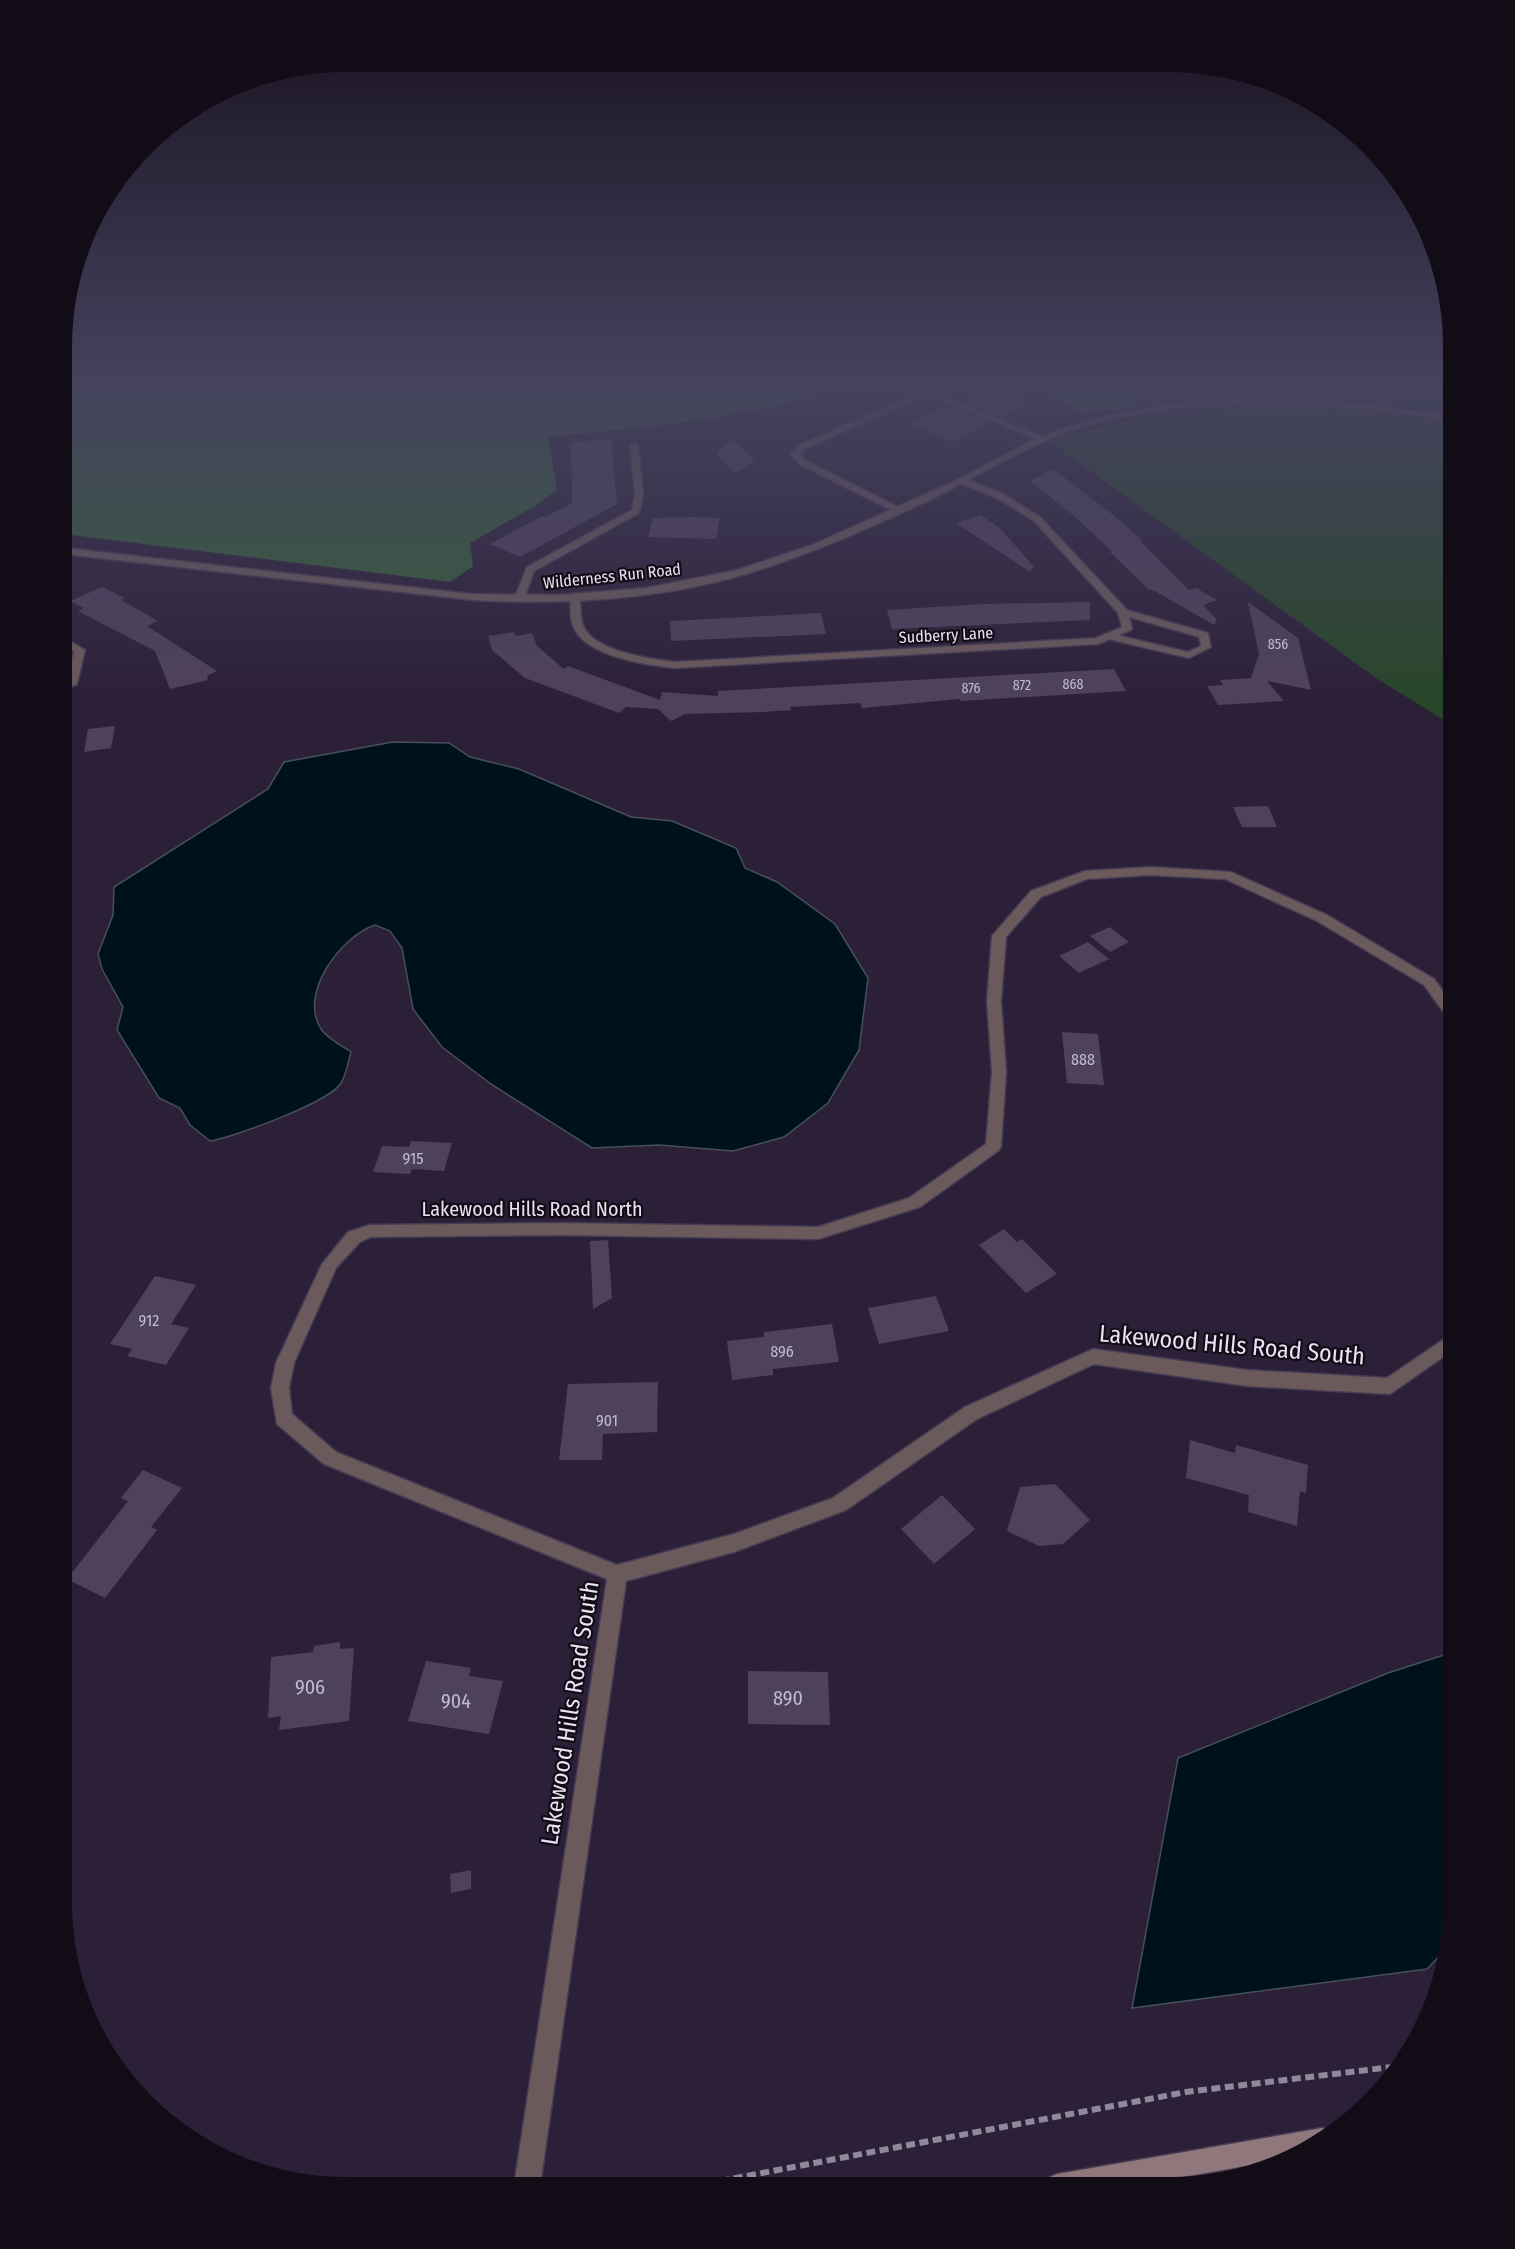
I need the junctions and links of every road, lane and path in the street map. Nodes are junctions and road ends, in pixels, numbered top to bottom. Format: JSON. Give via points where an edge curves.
{"nodes":[{"id":1,"x":639,"y":490,"type":"edge"},
{"id":2,"x":857,"y":490,"type":"edge"},
{"id":3,"x":943,"y":490,"type":"edge"},
{"id":4,"x":984,"y":490,"type":"edge"},
{"id":5,"x":897,"y":510,"type":"junction"},
{"id":6,"x":72,"y":552,"type":"edge"},
{"id":7,"x":575,"y":597,"type":"junction"},
{"id":8,"x":519,"y":599,"type":"junction"},
{"id":9,"x":1123,"y":612,"type":"junction"},
{"id":10,"x":1108,"y":636,"type":"junction"},
{"id":11,"x":72,"y":645,"type":"edge"},
{"id":12,"x":72,"y":684,"type":"edge"},
{"id":13,"x":1443,"y":1001,"type":"edge"},
{"id":14,"x":1443,"y":1347,"type":"edge"},
{"id":15,"x":617,"y":1574,"type":"junction"},
{"id":16,"x":1388,"y":2068,"type":"edge"},
{"id":17,"x":1300,"y":2144,"type":"edge"},
{"id":18,"x":528,"y":2177,"type":"edge"},
{"id":19,"x":741,"y":2177,"type":"edge"},
{"id":20,"x":1111,"y":2177,"type":"edge"}],
"edges":[{"from":1,"to":8,"type":"street","via":[[636,512],[530,569]]},
{"from":2,"to":5,"type":"street"},
{"from":3,"to":5,"type":"street","name":"Wilderness Run Road"},
{"from":4,"to":9,"type":"street","via":[[1037,519]]},
{"from":5,"to":7,"type":"street","name":"Wilderness Run Road","via":[[810,550],[743,572],[665,589]]},
{"from":6,"to":8,"type":"street","name":"Wilderness Run Road","via":[[440,594]]},
{"from":7,"to":8,"type":"street","name":"Wilderness Run Road"},
{"from":7,"to":10,"type":"street","name":"Sudberry Lane","via":[[579,630],[588,638],[629,657],[675,665],[1098,641]]},
{"from":9,"to":10,"type":"street","via":[[1126,628]]},
{"from":9,"to":10,"type":"street","via":[[1204,635],[1206,647],[1189,655]]},
{"from":11,"to":12,"type":"street","via":[[80,650]]},
{"from":13,"to":15,"type":"street","name":"Lakewood Hills Road North","via":[[1429,982],[1322,918],[1227,875],[1150,871],[1085,875],[1036,894],[999,936],[994,1001],[999,1072],[993,1147],[914,1203],[818,1233],[562,1229],[370,1231],[354,1237],[330,1264],[285,1364],[280,1388],[283,1418],[330,1458]]},
{"from":14,"to":15,"type":"street","name":"Lakewood Hills Road South","via":[[1390,1386],[1246,1378],[1093,1356],[971,1413],[840,1504],[734,1544]]},
{"from":15,"to":18,"type":"street","name":"Lakewood Hills Road South"},
{"from":16,"to":19,"type":"path","via":[[1186,2092]]},
{"from":17,"to":20,"type":"main road"}]}
